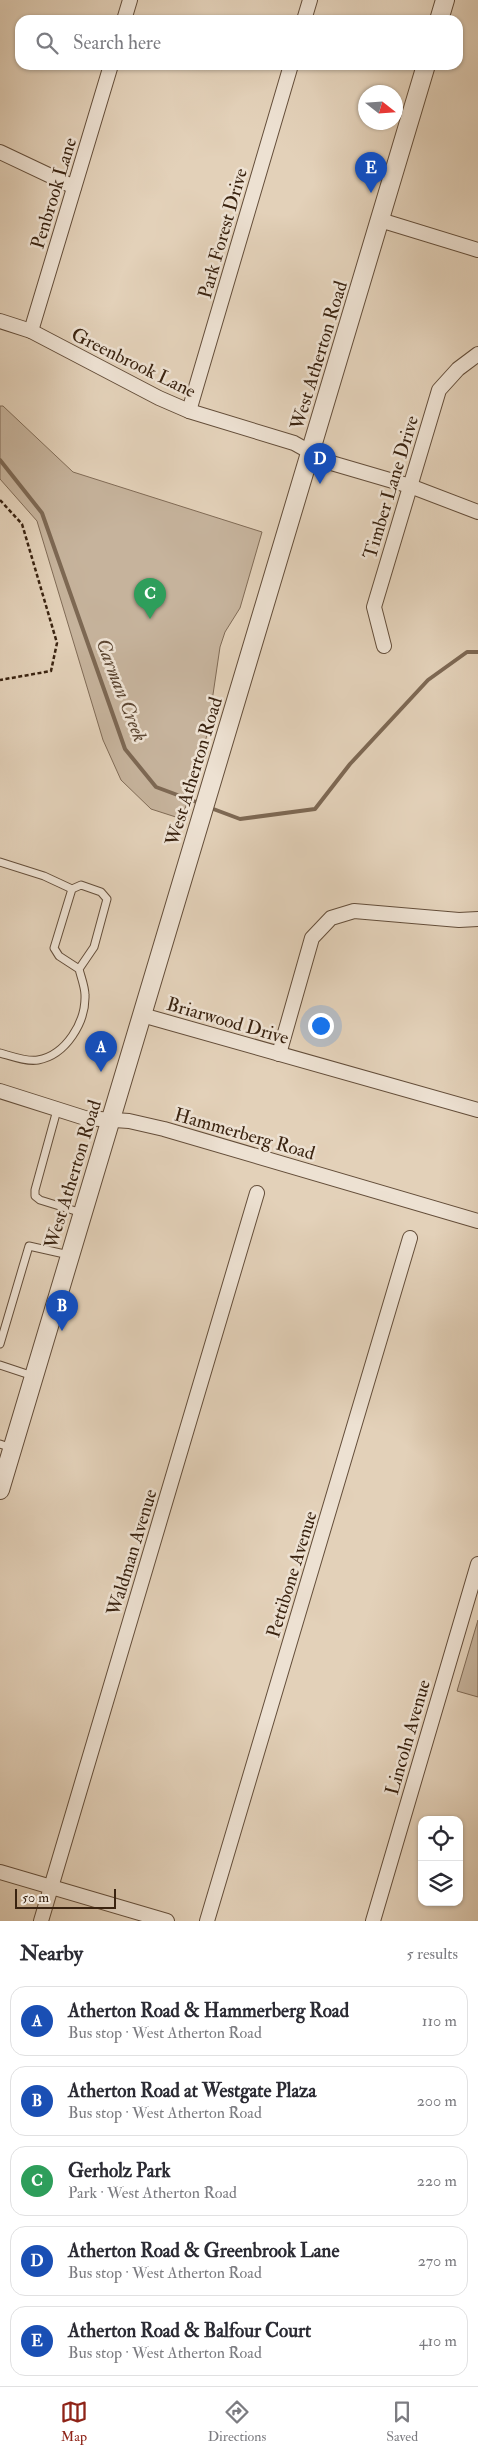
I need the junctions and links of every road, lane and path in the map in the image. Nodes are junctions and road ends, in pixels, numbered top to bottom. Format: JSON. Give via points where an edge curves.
{"nodes":[{"id":1,"x":130,"y":0,"type":"edge"},
{"id":2,"x":310,"y":0,"type":"edge"},
{"id":3,"x":445,"y":0,"type":"edge"},
{"id":4,"x":126,"y":15,"type":"edge"},
{"id":5,"x":306,"y":15,"type":"edge"},
{"id":6,"x":440,"y":15,"type":"edge"},
{"id":7,"x":109,"y":70,"type":"edge"},
{"id":8,"x":290,"y":70,"type":"edge"},
{"id":9,"x":425,"y":70,"type":"edge"},
{"id":10,"x":0,"y":152,"type":"edge"},
{"id":11,"x":74,"y":187,"type":"junction"},
{"id":12,"x":380,"y":220,"type":"junction"},
{"id":13,"x":478,"y":250,"type":"edge"},
{"id":14,"x":0,"y":321,"type":"edge"},
{"id":15,"x":31,"y":331,"type":"junction"},
{"id":16,"x":478,"y":354,"type":"edge"},
{"id":17,"x":189,"y":411,"type":"junction"},
{"id":18,"x":311,"y":452,"type":"junction"},
{"id":19,"x":410,"y":486,"type":"junction"},
{"id":20,"x":0,"y":500,"type":"edge"},
{"id":21,"x":478,"y":512,"type":"edge"},
{"id":22,"x":384,"y":646,"type":"dead end"},
{"id":23,"x":0,"y":680,"type":"edge"},
{"id":24,"x":0,"y":862,"type":"edge"},
{"id":25,"x":72,"y":889,"type":"junction"},
{"id":26,"x":478,"y":919,"type":"edge"},
{"id":27,"x":78,"y":969,"type":"junction"},
{"id":28,"x":142,"y":1015,"type":"junction"},
{"id":29,"x":0,"y":1053,"type":"edge"},
{"id":30,"x":279,"y":1054,"type":"junction"},
{"id":31,"x":0,"y":1091,"type":"edge"},
{"id":32,"x":57,"y":1110,"type":"junction"},
{"id":33,"x":478,"y":1110,"type":"edge"},
{"id":34,"x":110,"y":1120,"type":"junction"},
{"id":35,"x":257,"y":1193,"type":"dead end"},
{"id":36,"x":82,"y":1213,"type":"junction"},
{"id":37,"x":478,"y":1221,"type":"edge"},
{"id":38,"x":410,"y":1238,"type":"dead end"},
{"id":39,"x":70,"y":1255,"type":"junction"},
{"id":40,"x":0,"y":1344,"type":"edge"},
{"id":41,"x":0,"y":1365,"type":"edge"},
{"id":42,"x":34,"y":1376,"type":"junction"},
{"id":43,"x":6,"y":1446,"type":"edge"},
{"id":44,"x":0,"y":1490,"type":"edge"},
{"id":45,"x":478,"y":1564,"type":"edge"},
{"id":46,"x":0,"y":1872,"type":"edge"},
{"id":47,"x":50,"y":1887,"type":"junction"},
{"id":48,"x":40,"y":1921,"type":"edge"},
{"id":49,"x":168,"y":1921,"type":"edge"},
{"id":50,"x":208,"y":1921,"type":"edge"},
{"id":51,"x":373,"y":1921,"type":"edge"}],
"edges":[{"from":1,"to":4,"type":"street"},
{"from":2,"to":5,"type":"street"},
{"from":3,"to":6,"type":"street"},
{"from":7,"to":11,"type":"street","name":"Penbrook Lane"},
{"from":8,"to":17,"type":"street","name":"Park Forest Drive"},
{"from":9,"to":12,"type":"street","name":"West Atherton Road"},
{"from":10,"to":11,"type":"street"},
{"from":11,"to":15,"type":"street","name":"Penbrook Lane"},
{"from":12,"to":13,"type":"street"},
{"from":12,"to":18,"type":"street","name":"West Atherton Road"},
{"from":14,"to":15,"type":"street","name":"Greenbrook Lane"},
{"from":15,"to":17,"type":"street","name":"Greenbrook Lane"},
{"from":16,"to":19,"type":"street","name":"Timber Lane Drive","via":[[458,369],[439,390]]},
{"from":17,"to":18,"type":"street","name":"Greenbrook Lane","via":[[294,443]]},
{"from":18,"to":19,"type":"street","name":"Greenbrook Lane","via":[[328,462]]},
{"from":18,"to":28,"type":"street","name":"West Atherton Road"},
{"from":19,"to":21,"type":"street","name":"Greenbrook Lane"},
{"from":19,"to":22,"type":"street","name":"Timber Lane Drive","via":[[374,607]]},
{"from":20,"to":23,"type":"path","via":[[22,524],[56,643],[51,671]]},
{"from":24,"to":25,"type":"lane"},
{"from":25,"to":27,"type":"lane","via":[[54,948],[59,956]]},
{"from":25,"to":27,"type":"lane","via":[[81,885],[101,892],[106,899],[94,947]]},
{"from":26,"to":30,"type":"street","via":[[354,911],[331,918],[312,938]]},
{"from":27,"to":29,"type":"lane","via":[[85,995],[82,1017],[64,1046],[37,1060]]},
{"from":28,"to":30,"type":"street","name":"Briarwood Drive"},
{"from":28,"to":34,"type":"street","name":"West Atherton Road"},
{"from":30,"to":33,"type":"street","name":"Briarwood Drive"},
{"from":31,"to":32,"type":"street","name":"Hammerberg Road"},
{"from":32,"to":34,"type":"street","name":"Hammerberg Road","via":[[85,1118]]},
{"from":32,"to":36,"type":"lane","via":[[35,1196]]},
{"from":34,"to":36,"type":"street","name":"West Atherton Road"},
{"from":34,"to":37,"type":"street","name":"Hammerberg Road","via":[[164,1129]]},
{"from":35,"to":47,"type":"street","name":"Waldman Avenue"},
{"from":36,"to":39,"type":"street","name":"West Atherton Road"},
{"from":38,"to":50,"type":"street","name":"Pettibone Avenue"},
{"from":39,"to":40,"type":"lane","via":[[29,1246]]},
{"from":39,"to":42,"type":"street","name":"West Atherton Road"},
{"from":41,"to":42,"type":"lane"},
{"from":42,"to":43,"type":"street","name":"West Atherton Road"},
{"from":43,"to":44,"type":"street","name":"West Atherton Road"},
{"from":45,"to":51,"type":"street","name":"Lincoln Avenue"},
{"from":46,"to":47,"type":"street"},
{"from":47,"to":48,"type":"street","name":"Waldman Avenue"},
{"from":47,"to":49,"type":"street"}]}
